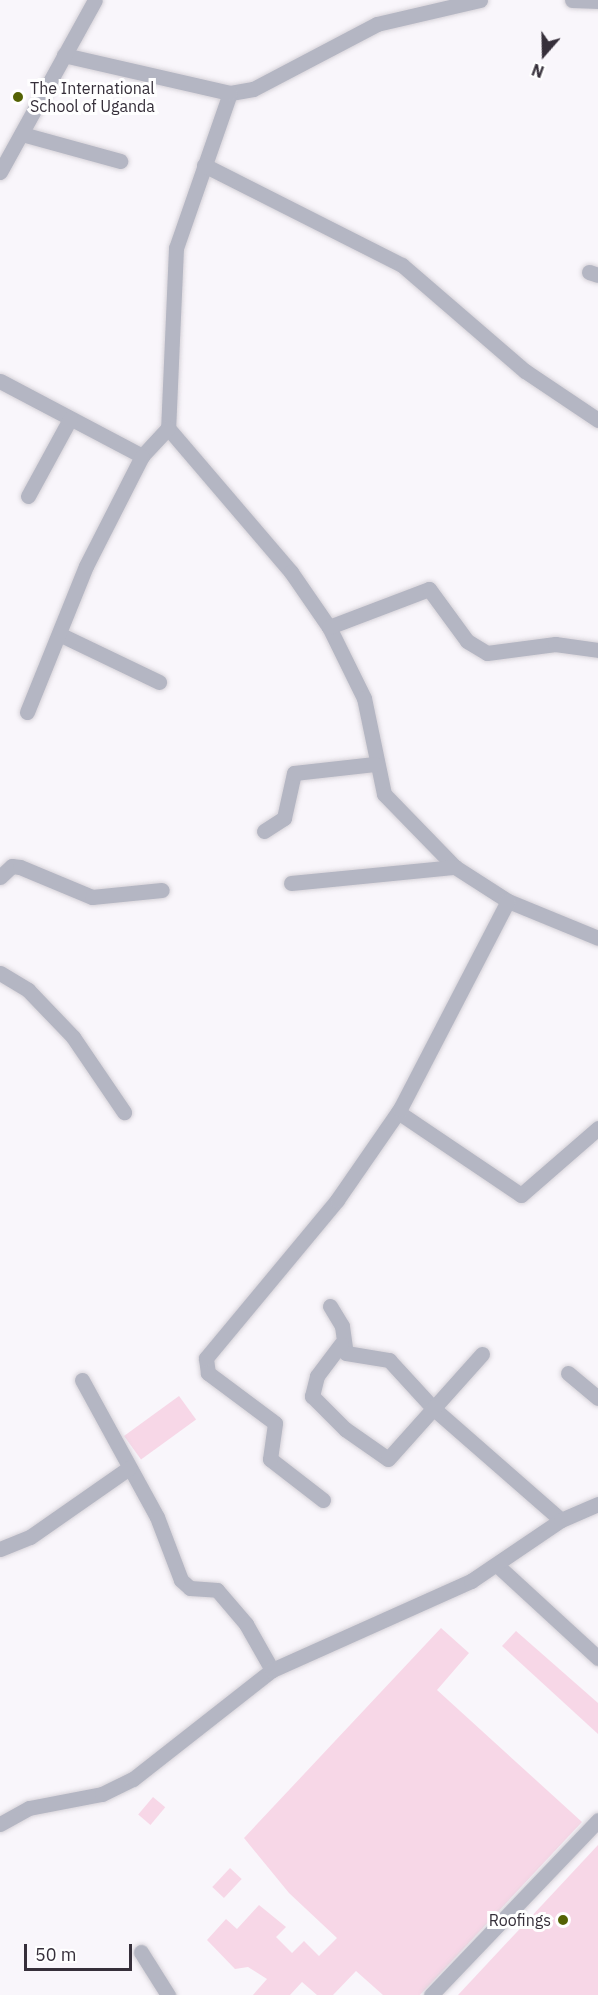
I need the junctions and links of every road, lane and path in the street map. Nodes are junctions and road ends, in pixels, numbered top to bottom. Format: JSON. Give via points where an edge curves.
{"nodes":[{"id":1,"x":480,"y":0,"type":"edge"},
{"id":2,"x":572,"y":0,"type":"edge"},
{"id":3,"x":88,"y":2,"type":"edge"},
{"id":4,"x":597,"y":4,"type":"edge"},
{"id":5,"x":64,"y":56,"type":"junction"},
{"id":6,"x":231,"y":93,"type":"junction"},
{"id":7,"x":22,"y":134,"type":"junction"},
{"id":8,"x":120,"y":160,"type":"dead end"},
{"id":9,"x":204,"y":165,"type":"junction"},
{"id":10,"x":0,"y":172,"type":"edge"},
{"id":11,"x":0,"y":381,"type":"edge"},
{"id":12,"x":70,"y":419,"type":"junction"},
{"id":13,"x":598,"y":420,"type":"edge"},
{"id":14,"x":168,"y":428,"type":"junction"},
{"id":15,"x":142,"y":456,"type":"junction"},
{"id":16,"x":28,"y":496,"type":"dead end"},
{"id":17,"x":329,"y":627,"type":"junction"},
{"id":18,"x":59,"y":634,"type":"junction"},
{"id":19,"x":598,"y":650,"type":"edge"},
{"id":20,"x":159,"y":682,"type":"dead end"},
{"id":21,"x":27,"y":711,"type":"dead end"},
{"id":22,"x":374,"y":764,"type":"junction"},
{"id":23,"x":264,"y":831,"type":"dead end"},
{"id":24,"x":455,"y":867,"type":"junction"},
{"id":25,"x":0,"y":877,"type":"edge"},
{"id":26,"x":291,"y":883,"type":"dead end"},
{"id":27,"x":162,"y":890,"type":"dead end"},
{"id":28,"x":508,"y":901,"type":"junction"},
{"id":29,"x":598,"y":938,"type":"edge"},
{"id":30,"x":0,"y":973,"type":"edge"},
{"id":31,"x":124,"y":1112,"type":"dead end"},
{"id":32,"x":398,"y":1112,"type":"junction"},
{"id":33,"x":598,"y":1128,"type":"edge"},
{"id":34,"x":330,"y":1306,"type":"dead end"},
{"id":35,"x":341,"y":1344,"type":"junction"},
{"id":36,"x":482,"y":1354,"type":"dead end"},
{"id":37,"x":568,"y":1373,"type":"dead end"},
{"id":38,"x":82,"y":1380,"type":"dead end"},
{"id":39,"x":598,"y":1398,"type":"edge"},
{"id":40,"x":433,"y":1408,"type":"junction"},
{"id":41,"x":129,"y":1468,"type":"junction"},
{"id":42,"x":323,"y":1500,"type":"dead end"},
{"id":43,"x":598,"y":1504,"type":"edge"},
{"id":44,"x":561,"y":1520,"type":"junction"},
{"id":45,"x":0,"y":1549,"type":"edge"},
{"id":46,"x":498,"y":1566,"type":"junction"},
{"id":47,"x":598,"y":1658,"type":"edge"},
{"id":48,"x":272,"y":1670,"type":"junction"},
{"id":49,"x":598,"y":1820,"type":"edge"},
{"id":50,"x":0,"y":1824,"type":"edge"},
{"id":51,"x":141,"y":1952,"type":"dead end"},
{"id":52,"x":168,"y":1995,"type":"edge"},
{"id":53,"x":431,"y":1995,"type":"edge"}],
"edges":[{"from":1,"to":6,"type":"street","via":[[377,24],[253,89]]},
{"from":2,"to":4,"type":"street"},
{"from":3,"to":5,"type":"street"},
{"from":5,"to":6,"type":"street"},
{"from":5,"to":7,"type":"street"},
{"from":6,"to":9,"type":"street"},
{"from":7,"to":8,"type":"street"},
{"from":7,"to":10,"type":"street"},
{"from":9,"to":13,"type":"street","via":[[402,265],[525,371]]},
{"from":9,"to":14,"type":"street","via":[[176,248]]},
{"from":11,"to":12,"type":"street"},
{"from":12,"to":15,"type":"street"},
{"from":12,"to":16,"type":"street"},
{"from":14,"to":15,"type":"street"},
{"from":14,"to":17,"type":"street","via":[[298,580]]},
{"from":15,"to":18,"type":"street","via":[[86,566]]},
{"from":17,"to":19,"type":"street","via":[[429,589],[476,649],[487,653],[555,644]]},
{"from":17,"to":22,"type":"street","via":[[364,698]]},
{"from":18,"to":20,"type":"street"},
{"from":18,"to":21,"type":"street"},
{"from":22,"to":23,"type":"street","via":[[294,773],[284,818]]},
{"from":22,"to":24,"type":"street","via":[[384,795]]},
{"from":24,"to":26,"type":"street"},
{"from":24,"to":28,"type":"street"},
{"from":25,"to":27,"type":"street","via":[[12,866],[20,867],[92,897]]},
{"from":28,"to":29,"type":"street"},
{"from":28,"to":32,"type":"street"},
{"from":30,"to":31,"type":"street","via":[[28,990],[73,1037]]},
{"from":32,"to":33,"type":"street","via":[[521,1195]]},
{"from":32,"to":42,"type":"street","via":[[337,1200],[204,1366],[275,1423],[270,1459]]},
{"from":34,"to":35,"type":"street","via":[[342,1326]]},
{"from":35,"to":40,"type":"street","via":[[353,1358],[388,1360]]},
{"from":35,"to":40,"type":"street","via":[[317,1376],[312,1396],[384,1458],[393,1458]]},
{"from":36,"to":40,"type":"street"},
{"from":37,"to":39,"type":"street"},
{"from":38,"to":41,"type":"street"},
{"from":40,"to":44,"type":"street"},
{"from":41,"to":45,"type":"street","via":[[30,1537]]},
{"from":41,"to":48,"type":"street","via":[[157,1517],[181,1580],[190,1588],[217,1590],[246,1624]]},
{"from":43,"to":44,"type":"street"},
{"from":44,"to":46,"type":"street"},
{"from":46,"to":47,"type":"street"},
{"from":46,"to":48,"type":"street"},
{"from":48,"to":50,"type":"street","via":[[134,1779],[102,1794],[29,1808]]},
{"from":49,"to":53,"type":"street"},
{"from":51,"to":52,"type":"street"}]}
